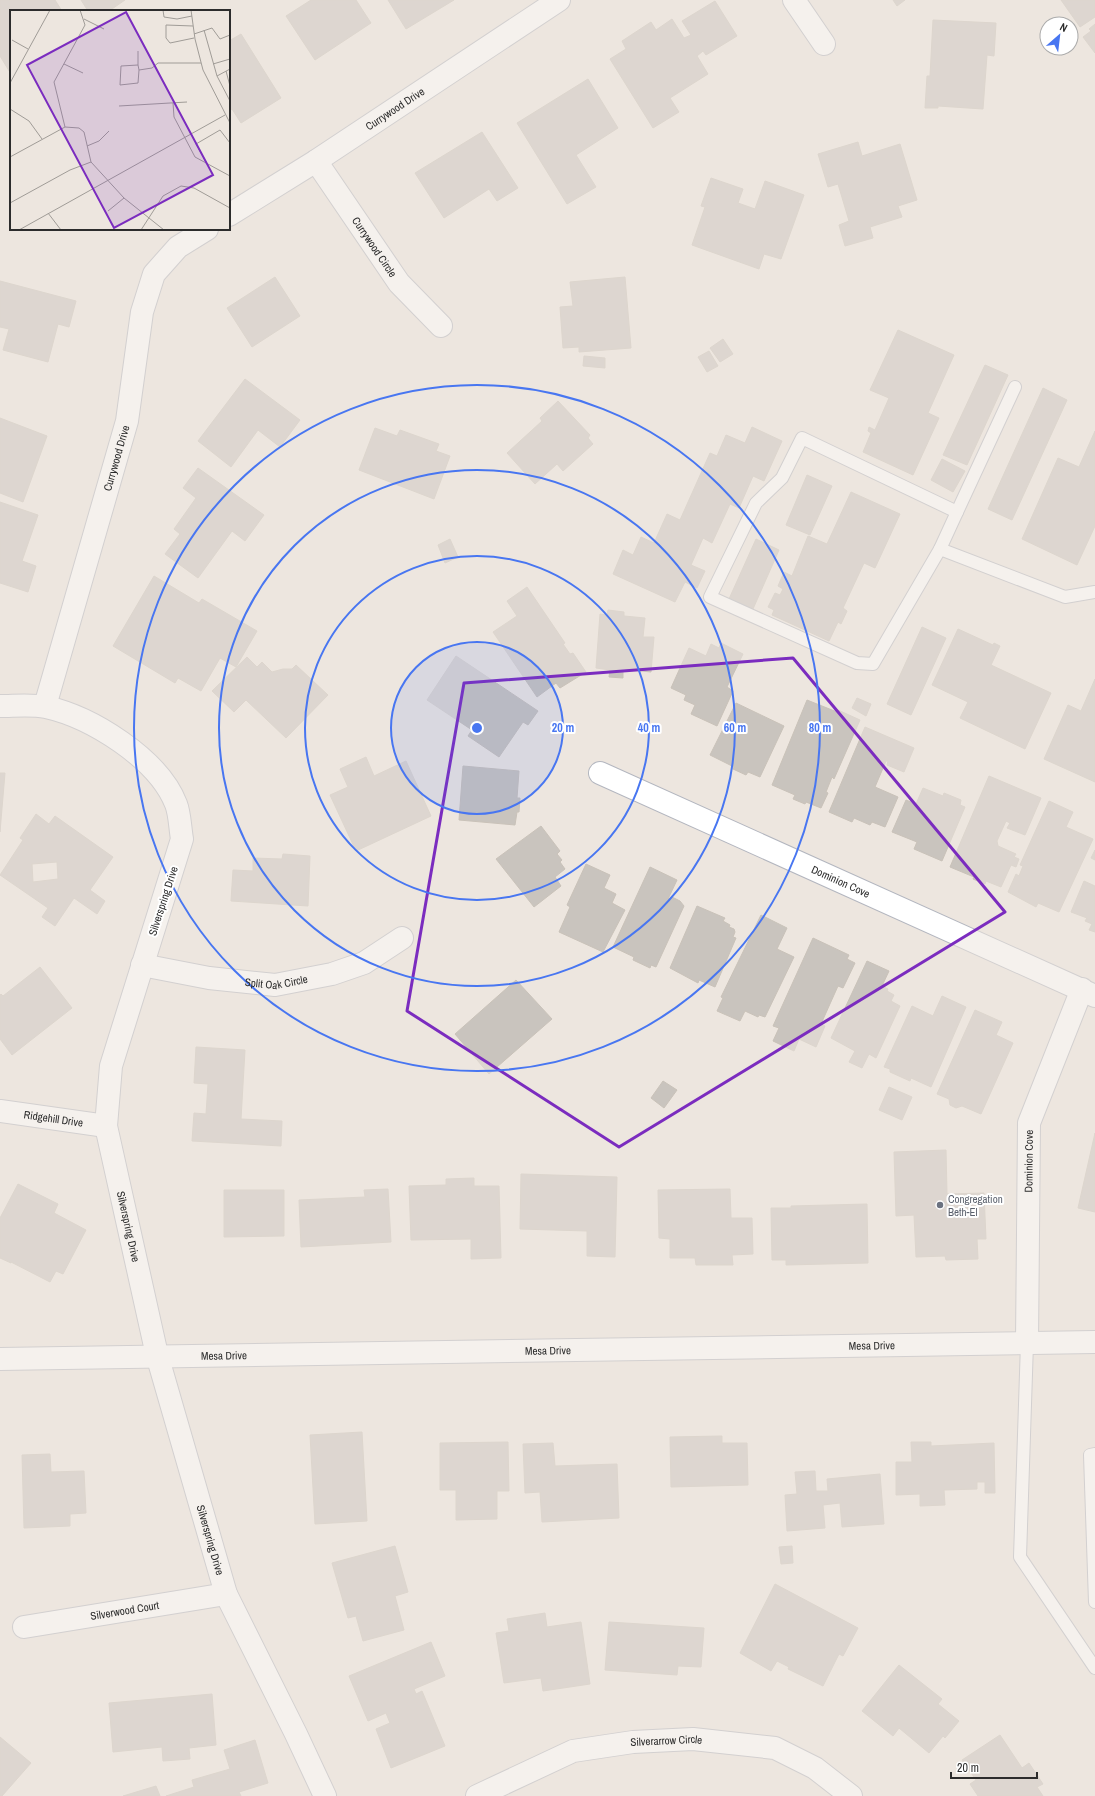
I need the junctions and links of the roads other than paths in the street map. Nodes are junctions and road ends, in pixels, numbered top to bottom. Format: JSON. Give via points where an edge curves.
{"nodes":[{"id":1,"x":559,"y":0,"type":"edge"},
{"id":2,"x":794,"y":0,"type":"edge"},
{"id":3,"x":824,"y":44,"type":"dead end"},
{"id":4,"x":316,"y":162,"type":"junction"},
{"id":5,"x":230,"y":214,"type":"edge"},
{"id":6,"x":205,"y":230,"type":"edge"},
{"id":7,"x":441,"y":326,"type":"dead end"},
{"id":8,"x":1015,"y":386,"type":"dead end"},
{"id":9,"x":957,"y":512,"type":"junction"},
{"id":10,"x":940,"y":549,"type":"junction"},
{"id":11,"x":1095,"y":592,"type":"edge"},
{"id":12,"x":0,"y":706,"type":"edge"},
{"id":13,"x":45,"y":706,"type":"junction"},
{"id":14,"x":600,"y":773,"type":"dead end"},
{"id":15,"x":402,"y":938,"type":"dead end"},
{"id":16,"x":142,"y":965,"type":"junction"},
{"id":17,"x":1088,"y":993,"type":"edge"},
{"id":18,"x":0,"y":1111,"type":"edge"},
{"id":19,"x":106,"y":1126,"type":"junction"},
{"id":20,"x":1027,"y":1342,"type":"junction"},
{"id":21,"x":1095,"y":1342,"type":"edge"},
{"id":22,"x":157,"y":1355,"type":"junction"},
{"id":23,"x":0,"y":1359,"type":"edge"},
{"id":24,"x":1095,"y":1454,"type":"edge"},
{"id":25,"x":226,"y":1594,"type":"junction"},
{"id":26,"x":1095,"y":1602,"type":"edge"},
{"id":27,"x":24,"y":1627,"type":"dead end"},
{"id":28,"x":1095,"y":1668,"type":"edge"},
{"id":29,"x":325,"y":1796,"type":"edge"},
{"id":30,"x":477,"y":1796,"type":"edge"},
{"id":31,"x":851,"y":1796,"type":"edge"}],
"edges":[{"from":1,"to":4,"type":"street","name":"Currywood Drive"},
{"from":2,"to":3,"type":"street"},
{"from":4,"to":5,"type":"street","name":"Currywood Drive"},
{"from":4,"to":7,"type":"street","name":"Currywood Circle","via":[[399,283]]},
{"from":6,"to":13,"type":"street","name":"Currywood Drive","via":[[178,247],[154,274],[142,312],[127,421]]},
{"from":8,"to":9,"type":"lane"},
{"from":9,"to":10,"type":"lane"},
{"from":9,"to":10,"type":"lane","via":[[802,438],[782,478],[756,503],[710,597],[857,663],[873,664]]},
{"from":10,"to":11,"type":"lane","via":[[1065,597]]},
{"from":12,"to":13,"type":"street","name":"Silverspring Drive"},
{"from":13,"to":16,"type":"street","name":"Silverspring Drive","via":[[81,719],[112,735],[161,778],[176,804],[182,840]]},
{"from":14,"to":17,"type":"street","name":"Dominion Cove"},
{"from":15,"to":16,"type":"street","name":"Split Oak Circle","via":[[364,963],[332,974],[275,985],[209,978]]},
{"from":16,"to":19,"type":"street","name":"Silverspring Drive","via":[[111,1066]]},
{"from":17,"to":20,"type":"street","name":"Dominion Cove","via":[[1029,1123]]},
{"from":18,"to":19,"type":"street","name":"Ridgehill Drive"},
{"from":19,"to":22,"type":"street","name":"Silverspring Drive"},
{"from":20,"to":21,"type":"street","name":"Mesa Drive"},
{"from":20,"to":22,"type":"street","name":"Mesa Drive"},
{"from":20,"to":28,"type":"lane","via":[[1020,1557]]},
{"from":22,"to":23,"type":"street","name":"Mesa Drive"},
{"from":22,"to":25,"type":"street","name":"Silverspring Drive"},
{"from":24,"to":26,"type":"lane","via":[[1090,1455]]},
{"from":25,"to":27,"type":"street","name":"Silverwood Court"},
{"from":25,"to":29,"type":"street","name":"Silverspring Drive"},
{"from":30,"to":31,"type":"street","name":"Silverarrow Circle","via":[[573,1751],[633,1742],[693,1739],[775,1748],[815,1768]]}]}
